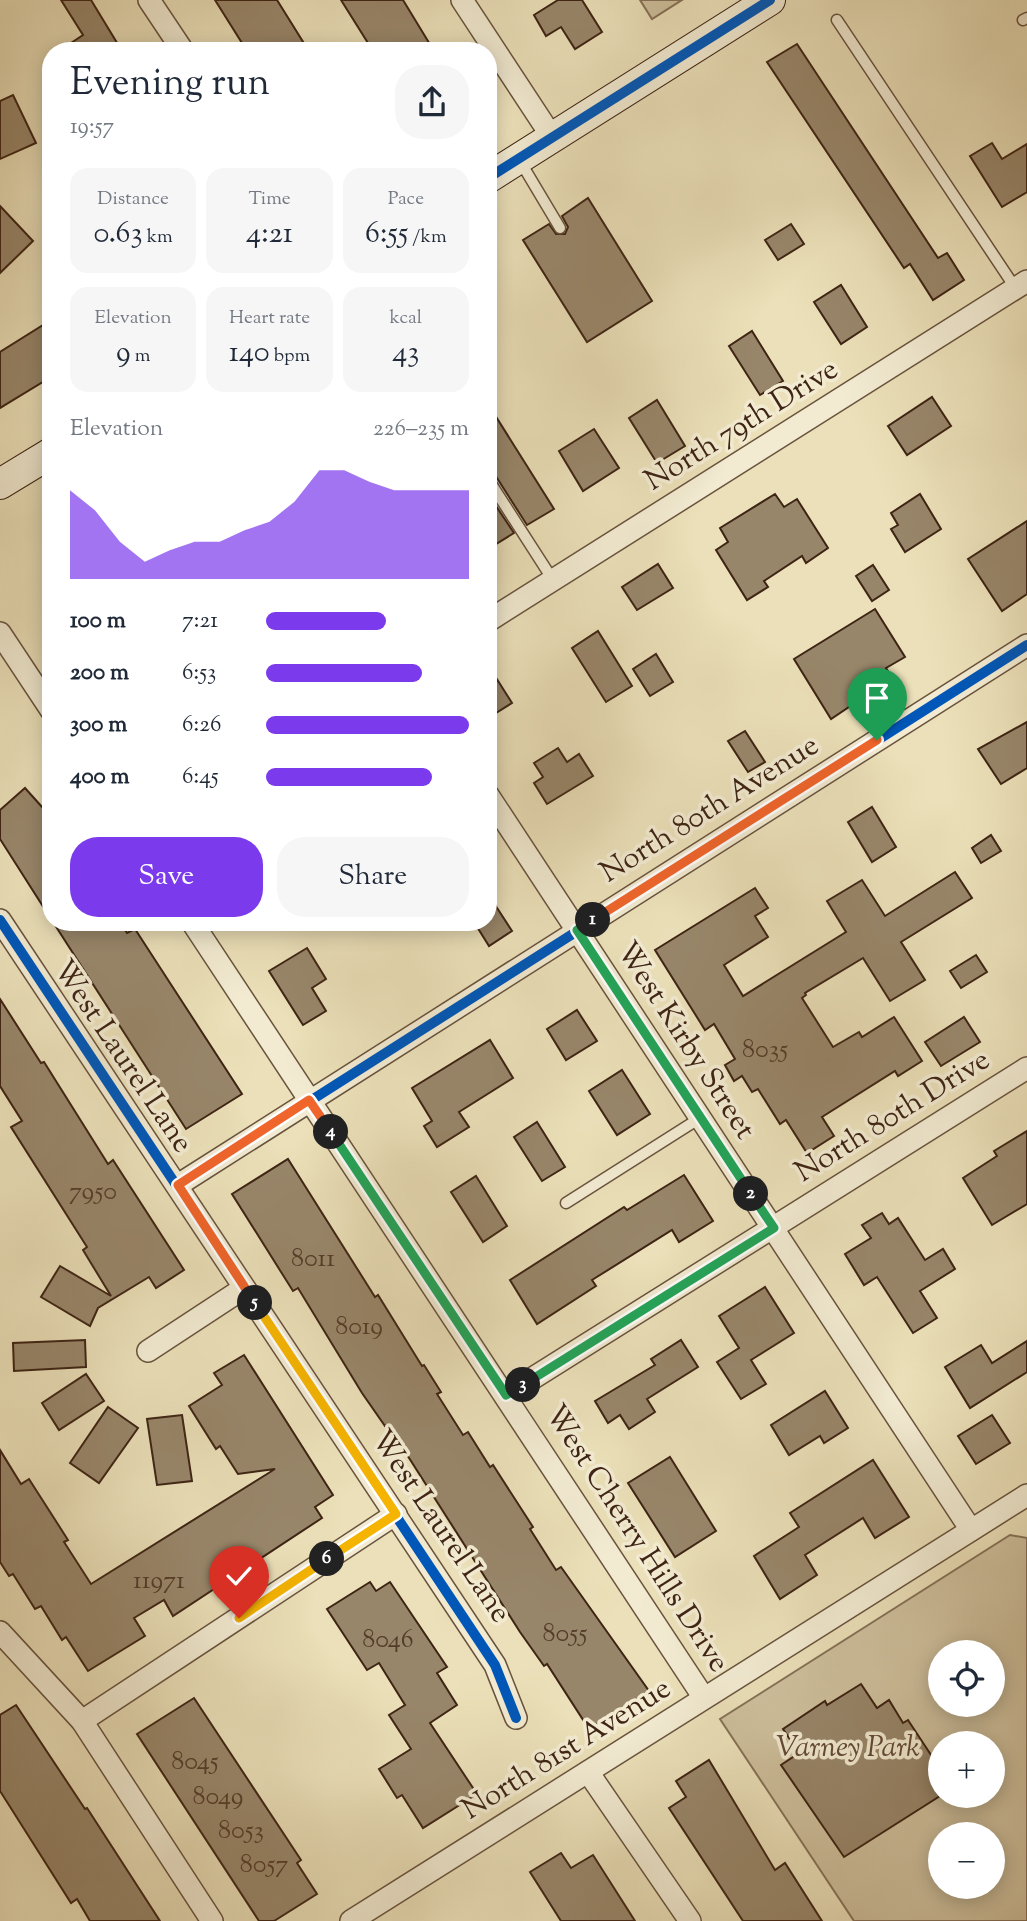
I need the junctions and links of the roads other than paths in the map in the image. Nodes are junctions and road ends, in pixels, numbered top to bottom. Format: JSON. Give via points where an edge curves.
{"nodes":[{"id":1,"x":149,"y":0,"type":"edge"},
{"id":2,"x":462,"y":0,"type":"edge"},
{"id":3,"x":770,"y":0,"type":"edge"},
{"id":4,"x":837,"y":20,"type":"dead end"},
{"id":5,"x":177,"y":42,"type":"edge"},
{"id":6,"x":490,"y":42,"type":"edge"},
{"id":7,"x":497,"y":53,"type":"edge"},
{"id":8,"x":552,"y":137,"type":"junction"},
{"id":9,"x":518,"y":159,"type":"junction"},
{"id":10,"x":497,"y":172,"type":"edge"},
{"id":11,"x":560,"y":228,"type":"dead end"},
{"id":12,"x":1021,"y":285,"type":"edge"},
{"id":13,"x":42,"y":458,"type":"edge"},
{"id":14,"x":0,"y":484,"type":"edge"},
{"id":15,"x":497,"y":493,"type":"edge"},
{"id":16,"x":552,"y":580,"type":"junction"},
{"id":17,"x":497,"y":615,"type":"edge"},
{"id":18,"x":0,"y":633,"type":"edge"},
{"id":19,"x":1027,"y":645,"type":"edge"},
{"id":20,"x":42,"y":696,"type":"edge"},
{"id":21,"x":497,"y":809,"type":"edge"},
{"id":22,"x":0,"y":920,"type":"edge"},
{"id":23,"x":577,"y":930,"type":"junction"},
{"id":24,"x":198,"y":931,"type":"edge"},
{"id":25,"x":1027,"y":1068,"type":"edge"},
{"id":26,"x":309,"y":1100,"type":"junction"},
{"id":27,"x":700,"y":1118,"type":"junction"},
{"id":28,"x":178,"y":1185,"type":"junction"},
{"id":29,"x":566,"y":1203,"type":"dead end"},
{"id":30,"x":774,"y":1228,"type":"junction"},
{"id":31,"x":244,"y":1288,"type":"junction"},
{"id":32,"x":148,"y":1350,"type":"dead end"},
{"id":33,"x":506,"y":1395,"type":"junction"},
{"id":34,"x":1027,"y":1495,"type":"edge"},
{"id":35,"x":396,"y":1514,"type":"junction"},
{"id":36,"x":971,"y":1530,"type":"junction"},
{"id":37,"x":0,"y":1632,"type":"edge"},
{"id":38,"x":704,"y":1698,"type":"junction"},
{"id":39,"x":516,"y":1718,"type":"dead end"},
{"id":40,"x":82,"y":1721,"type":"junction"},
{"id":41,"x":588,"y":1772,"type":"junction"},
{"id":42,"x":356,"y":1920,"type":"edge"},
{"id":43,"x":212,"y":1921,"type":"edge"},
{"id":44,"x":690,"y":1921,"type":"edge"}],
"edges":[{"from":1,"to":5,"type":"street"},
{"from":2,"to":6,"type":"street"},
{"from":3,"to":8,"type":"street"},
{"from":4,"to":12,"type":"lane"},
{"from":7,"to":8,"type":"street"},
{"from":8,"to":9,"type":"street"},
{"from":9,"to":10,"type":"street"},
{"from":9,"to":11,"type":"lane"},
{"from":12,"to":16,"type":"street","name":"North 79th Drive"},
{"from":13,"to":14,"type":"street"},
{"from":15,"to":16,"type":"lane"},
{"from":16,"to":17,"type":"street","name":"North 79th Drive"},
{"from":18,"to":20,"type":"street"},
{"from":19,"to":23,"type":"street","name":"North 80th Avenue"},
{"from":21,"to":23,"type":"street","name":"West Kirby Street"},
{"from":22,"to":28,"type":"street","name":"West Laurel Lane"},
{"from":23,"to":26,"type":"street","name":"North 80th Avenue"},
{"from":23,"to":27,"type":"street","name":"West Kirby Street"},
{"from":24,"to":26,"type":"street","name":"West Cherry Hills Drive"},
{"from":25,"to":30,"type":"street","name":"North 80th Drive"},
{"from":26,"to":28,"type":"street","name":"North 80th Avenue"},
{"from":26,"to":33,"type":"street","name":"West Cherry Hills Drive"},
{"from":27,"to":29,"type":"lane"},
{"from":27,"to":30,"type":"street","name":"West Kirby Street"},
{"from":28,"to":31,"type":"street","name":"West Laurel Lane"},
{"from":30,"to":33,"type":"street","name":"North 80th Drive"},
{"from":30,"to":36,"type":"street","name":"West Kirby Street"},
{"from":31,"to":32,"type":"street"},
{"from":31,"to":35,"type":"street","name":"West Laurel Lane"},
{"from":33,"to":38,"type":"street","name":"West Cherry Hills Drive"},
{"from":34,"to":36,"type":"street","name":"North 81st Avenue"},
{"from":35,"to":39,"type":"street","name":"West Laurel Lane","via":[[495,1665]]},
{"from":35,"to":40,"type":"street"},
{"from":36,"to":38,"type":"street","name":"North 81st Avenue"},
{"from":37,"to":40,"type":"street"},
{"from":38,"to":41,"type":"street","name":"North 81st Avenue"},
{"from":40,"to":43,"type":"street"},
{"from":41,"to":42,"type":"street","name":"North 81st Avenue"},
{"from":41,"to":44,"type":"street"}]}
